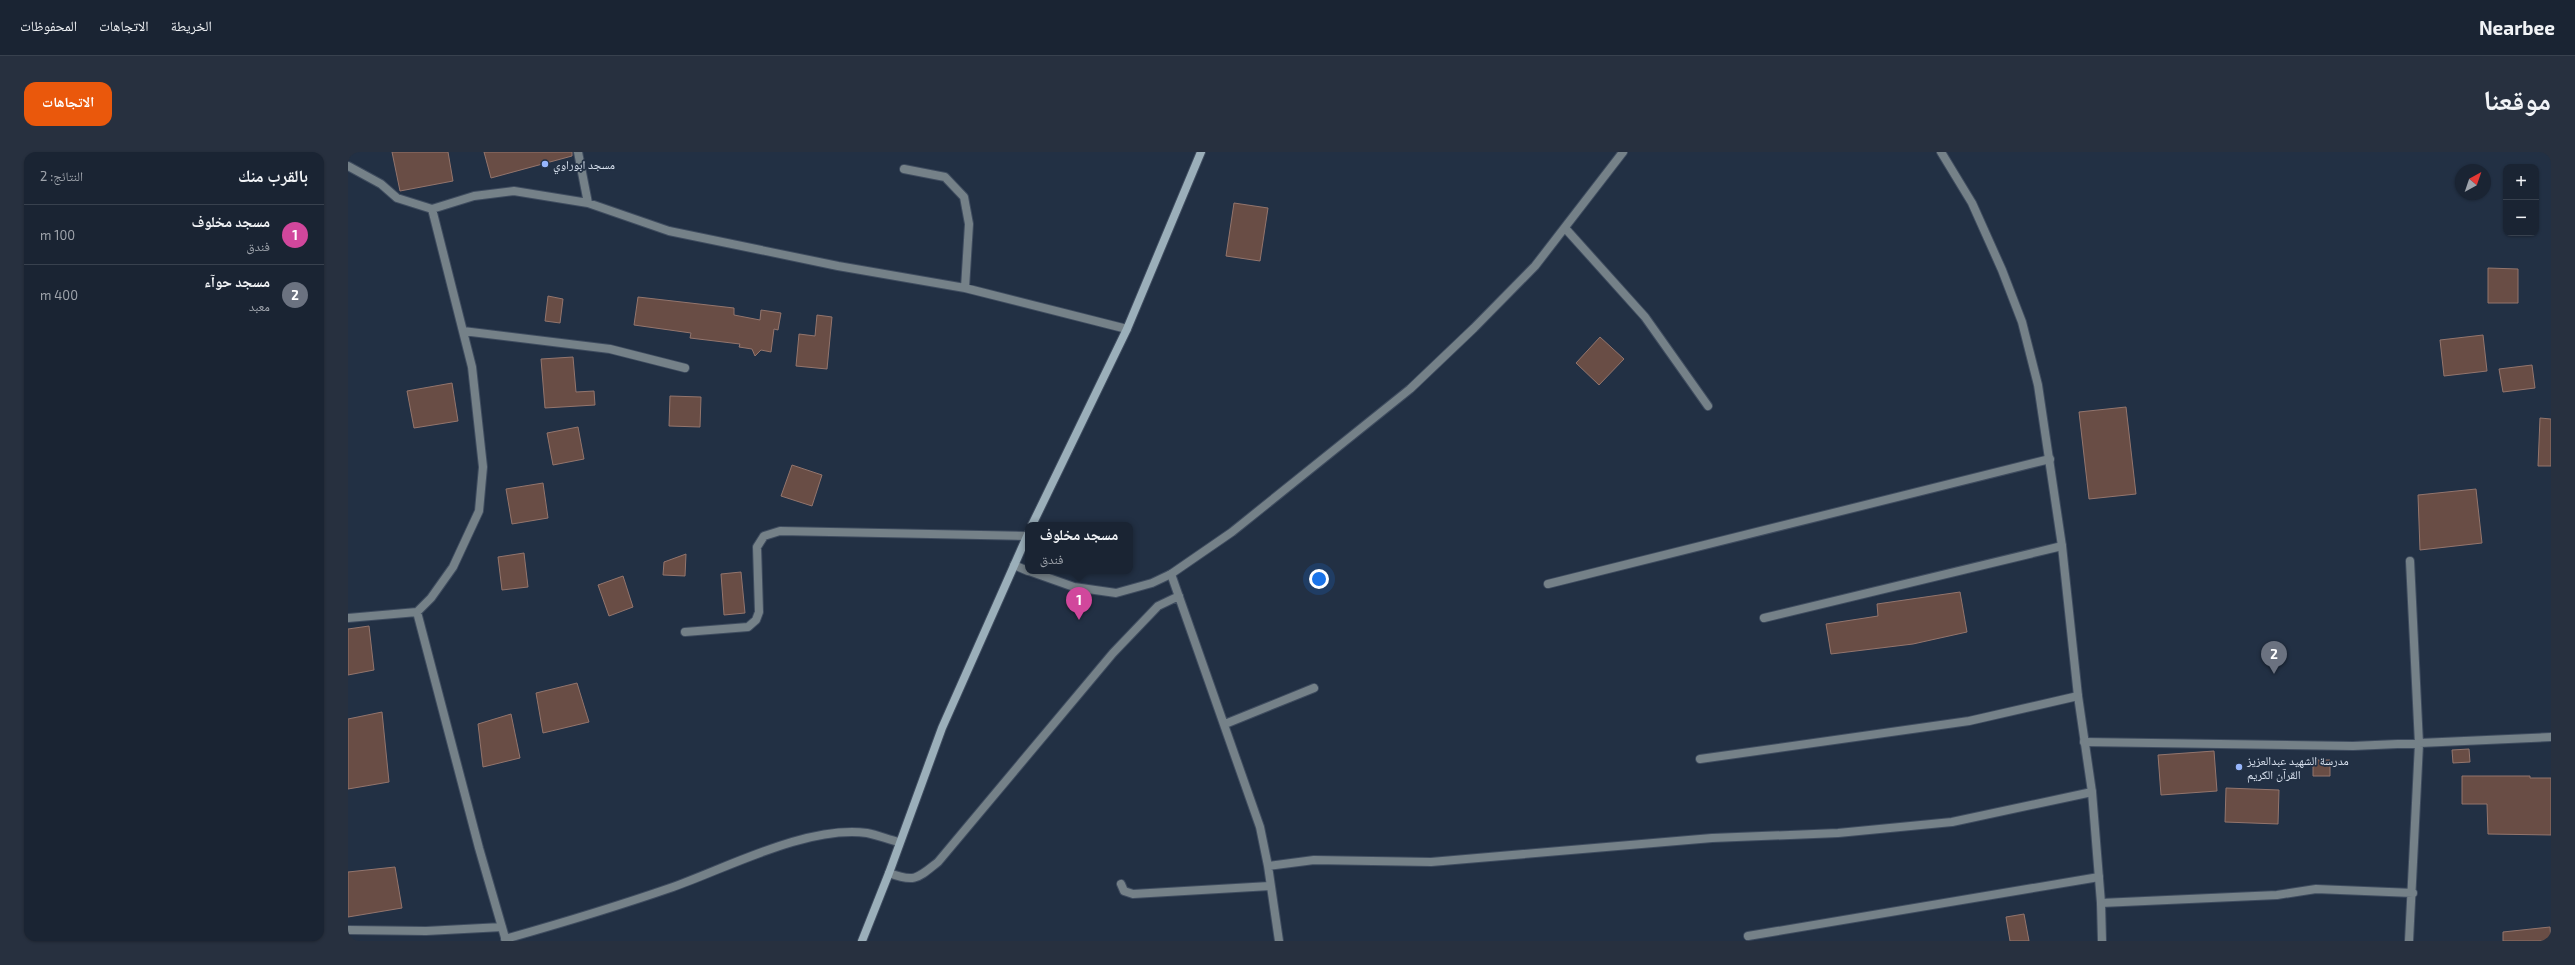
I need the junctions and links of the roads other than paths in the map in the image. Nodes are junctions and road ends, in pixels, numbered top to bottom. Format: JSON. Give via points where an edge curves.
{"nodes":[{"id":1,"x":578,"y":152,"type":"edge"},
{"id":2,"x":1200,"y":152,"type":"edge"},
{"id":3,"x":1623,"y":152,"type":"edge"},
{"id":4,"x":1941,"y":152,"type":"edge"},
{"id":5,"x":348,"y":166,"type":"edge"},
{"id":6,"x":904,"y":169,"type":"dead end"},
{"id":7,"x":588,"y":203,"type":"junction"},
{"id":8,"x":432,"y":209,"type":"junction"},
{"id":9,"x":1565,"y":228,"type":"junction"},
{"id":10,"x":965,"y":288,"type":"junction"},
{"id":11,"x":1127,"y":329,"type":"junction"},
{"id":12,"x":463,"y":331,"type":"junction"},
{"id":13,"x":685,"y":368,"type":"dead end"},
{"id":14,"x":1708,"y":406,"type":"dead end"},
{"id":15,"x":2050,"y":459,"type":"junction"},
{"id":16,"x":1033,"y":522,"type":"edge"},
{"id":17,"x":1025,"y":535,"type":"edge"},
{"id":18,"x":1025,"y":542,"type":"edge"},
{"id":19,"x":2062,"y":546,"type":"junction"},
{"id":20,"x":2410,"y":561,"type":"dead end"},
{"id":21,"x":1014,"y":566,"type":"junction"},
{"id":22,"x":1025,"y":570,"type":"edge"},
{"id":23,"x":1037,"y":574,"type":"edge"},
{"id":24,"x":1171,"y":574,"type":"junction"},
{"id":25,"x":1548,"y":584,"type":"dead end"},
{"id":26,"x":1178,"y":596,"type":"junction"},
{"id":27,"x":417,"y":612,"type":"junction"},
{"id":28,"x":348,"y":618,"type":"edge"},
{"id":29,"x":1764,"y":618,"type":"dead end"},
{"id":30,"x":685,"y":632,"type":"dead end"},
{"id":31,"x":1314,"y":688,"type":"dead end"},
{"id":32,"x":2078,"y":696,"type":"junction"},
{"id":33,"x":1225,"y":724,"type":"junction"},
{"id":34,"x":2551,"y":737,"type":"edge"},
{"id":35,"x":2084,"y":742,"type":"junction"},
{"id":36,"x":2419,"y":744,"type":"junction"},
{"id":37,"x":1700,"y":759,"type":"dead end"},
{"id":38,"x":2092,"y":792,"type":"junction"},
{"id":39,"x":899,"y":842,"type":"junction"},
{"id":40,"x":1268,"y":866,"type":"junction"},
{"id":41,"x":890,"y":873,"type":"junction"},
{"id":42,"x":2099,"y":877,"type":"junction"},
{"id":43,"x":1121,"y":884,"type":"dead end"},
{"id":44,"x":1270,"y":886,"type":"junction"},
{"id":45,"x":2413,"y":893,"type":"junction"},
{"id":46,"x":2101,"y":903,"type":"junction"},
{"id":47,"x":502,"y":928,"type":"junction"},
{"id":48,"x":348,"y":930,"type":"edge"},
{"id":49,"x":1748,"y":936,"type":"dead end"},
{"id":50,"x":506,"y":940,"type":"edge"},
{"id":51,"x":862,"y":941,"type":"edge"},
{"id":52,"x":1279,"y":941,"type":"edge"},
{"id":53,"x":2102,"y":941,"type":"edge"},
{"id":54,"x":2409,"y":941,"type":"edge"}],
"edges":[{"from":1,"to":7,"type":"street"},
{"from":2,"to":11,"type":"main road"},
{"from":3,"to":9,"type":"street"},
{"from":4,"to":15,"type":"street","via":[[1987,234],[2022,322],[2038,385]]},
{"from":5,"to":8,"type":"street","via":[[380,184],[397,198]]},
{"from":6,"to":10,"type":"street","via":[[945,177],[964,197],[969,224]]},
{"from":7,"to":8,"type":"street","via":[[514,191],[474,196]]},
{"from":7,"to":10,"type":"street","via":[[669,231],[838,266]]},
{"from":8,"to":12,"type":"street"},
{"from":9,"to":14,"type":"street","via":[[1645,317]]},
{"from":9,"to":24,"type":"street","via":[[1535,266],[1410,390],[1232,532]]},
{"from":10,"to":11,"type":"street"},
{"from":11,"to":16,"type":"main road"},
{"from":12,"to":13,"type":"street","via":[[610,349]]},
{"from":12,"to":27,"type":"street","via":[[472,367],[483,467],[479,512],[453,567],[431,598]]},
{"from":15,"to":19,"type":"street"},
{"from":15,"to":25,"type":"street"},
{"from":17,"to":30,"type":"street","via":[[780,531],[764,536],[757,547],[759,612],[756,620],[748,627]]},
{"from":18,"to":21,"type":"main road"},
{"from":19,"to":29,"type":"street"},
{"from":19,"to":32,"type":"street"},
{"from":20,"to":36,"type":"street"},
{"from":21,"to":22,"type":"street"},
{"from":21,"to":39,"type":"main road","via":[[942,728]]},
{"from":23,"to":24,"type":"street","via":[[1074,587],[1116,593],[1152,583]]},
{"from":24,"to":26,"type":"street"},
{"from":26,"to":33,"type":"street"},
{"from":26,"to":41,"type":"street","via":[[1158,606],[1133,630],[1068,704],[938,862],[918,878],[906,879]]},
{"from":27,"to":28,"type":"street"},
{"from":27,"to":47,"type":"street","via":[[470,818]]},
{"from":31,"to":33,"type":"street"},
{"from":32,"to":35,"type":"street"},
{"from":32,"to":37,"type":"street","via":[[1969,721]]},
{"from":33,"to":40,"type":"street","via":[[1260,827]]},
{"from":34,"to":36,"type":"street"},
{"from":35,"to":36,"type":"street","via":[[2353,746]]},
{"from":35,"to":38,"type":"street"},
{"from":36,"to":45,"type":"street"},
{"from":38,"to":40,"type":"street","via":[[1952,822],[1838,833],[1712,838],[1431,862],[1314,860]]},
{"from":38,"to":42,"type":"street"},
{"from":39,"to":41,"type":"main road"},
{"from":39,"to":50,"type":"street","via":[[867,834],[841,833],[789,843],[666,889]]},
{"from":40,"to":44,"type":"street"},
{"from":41,"to":51,"type":"main road"},
{"from":42,"to":46,"type":"street"},
{"from":42,"to":49,"type":"street"},
{"from":43,"to":44,"type":"street","via":[[1124,891],[1133,894]]},
{"from":44,"to":52,"type":"street"},
{"from":45,"to":46,"type":"street","via":[[2316,889],[2277,895]]},
{"from":45,"to":54,"type":"street"},
{"from":46,"to":53,"type":"street"},
{"from":47,"to":48,"type":"street","via":[[426,931]]},
{"from":47,"to":50,"type":"street"}]}
